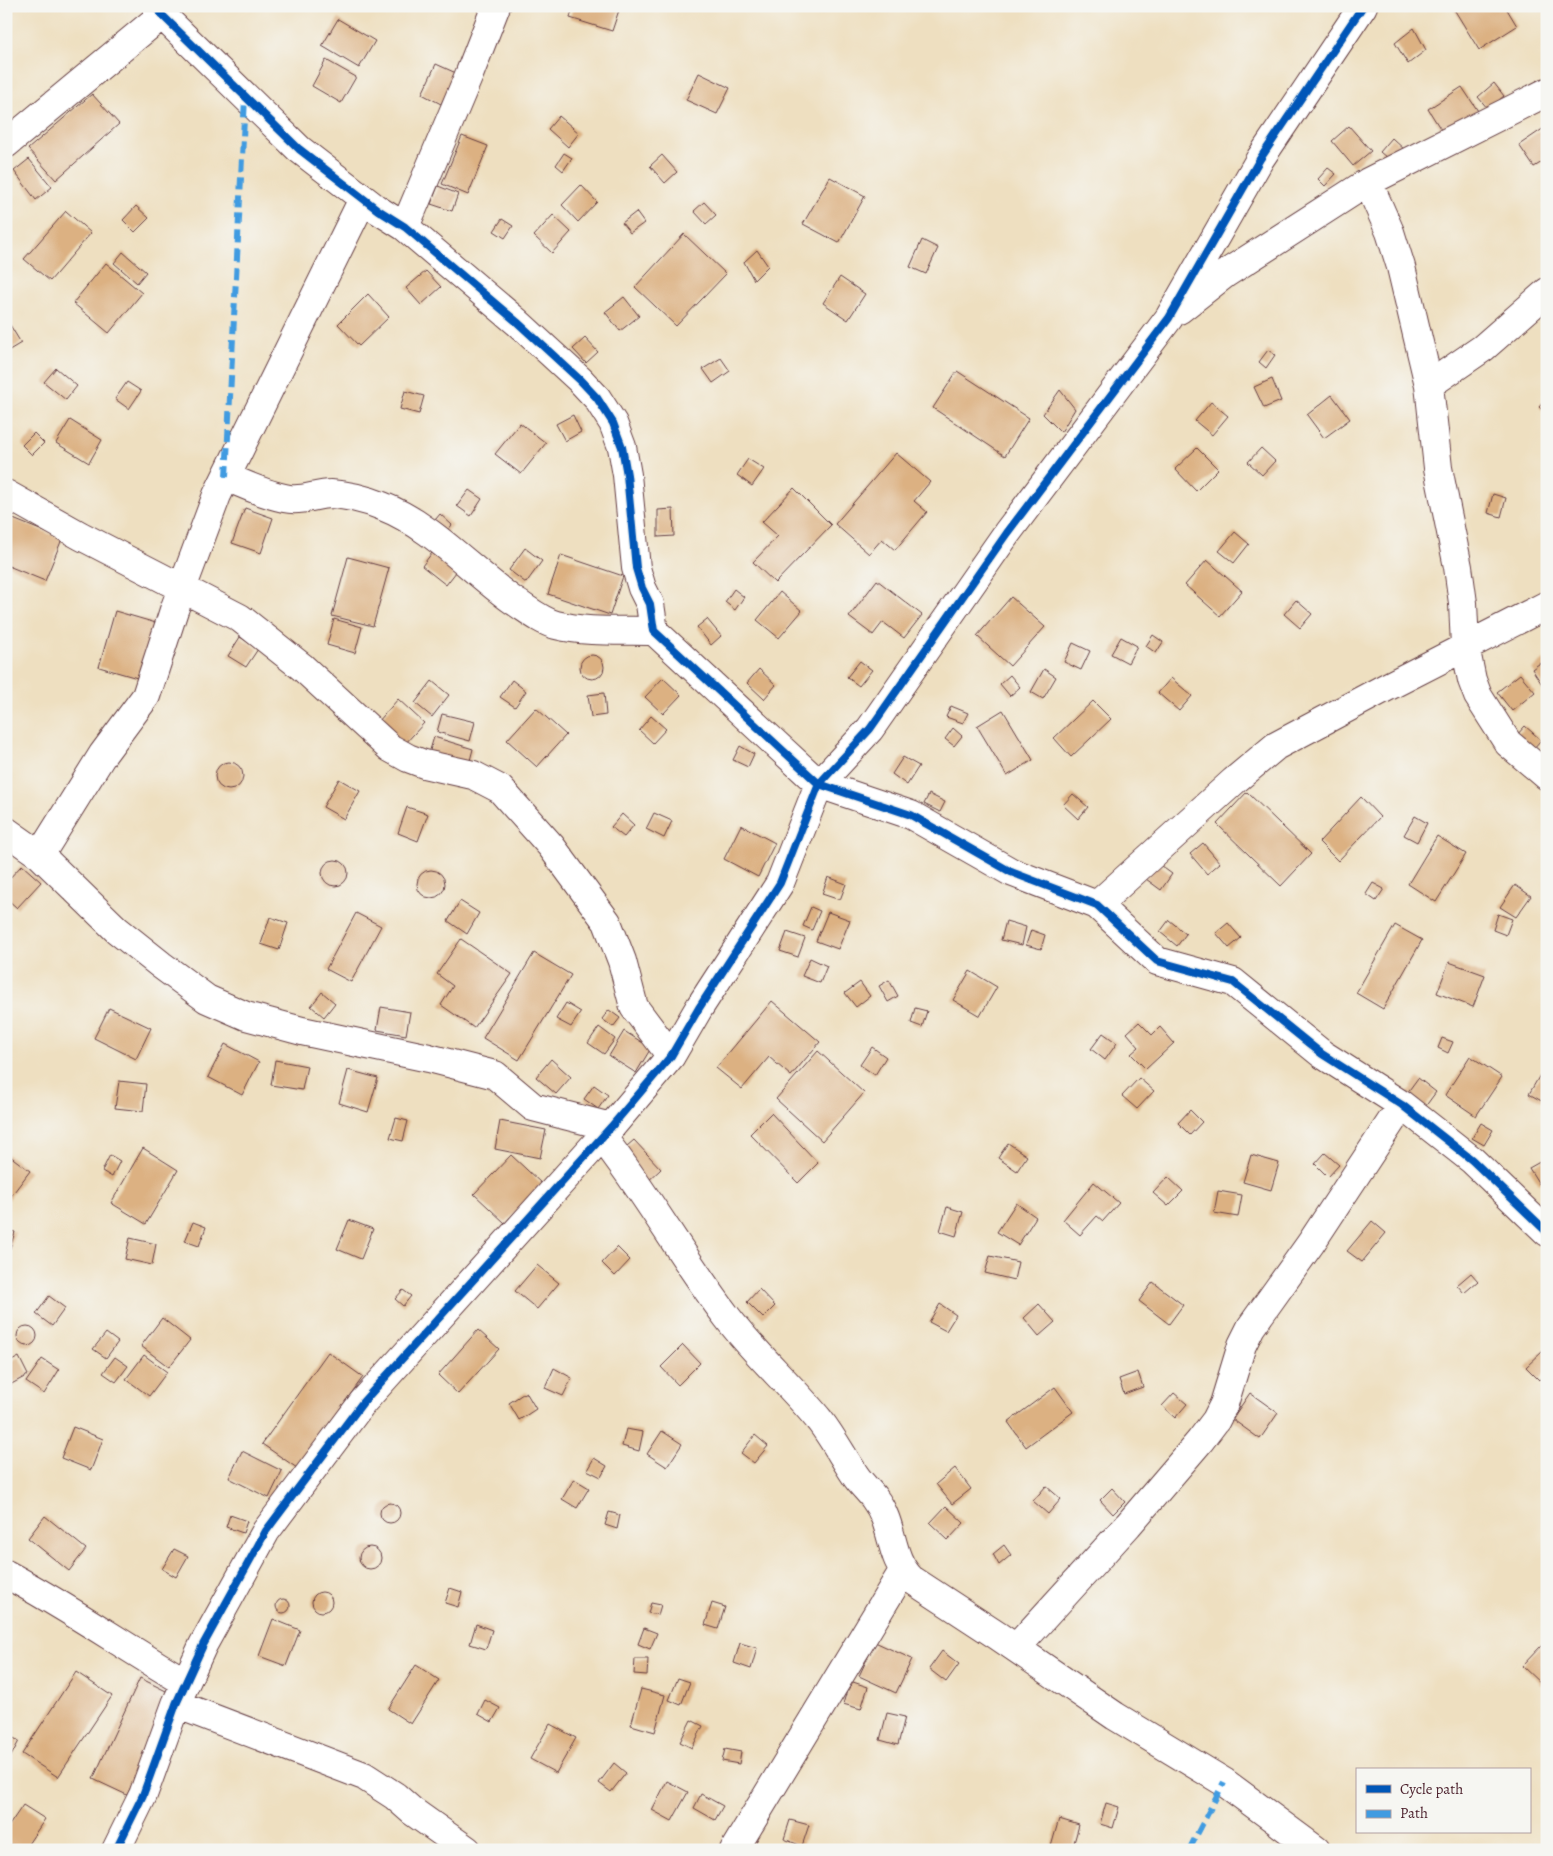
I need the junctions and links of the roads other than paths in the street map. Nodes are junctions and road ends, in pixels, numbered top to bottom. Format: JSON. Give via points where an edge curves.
{"nodes":[{"id":1,"x":496,"y":6,"type":"edge"},
{"id":2,"x":1363,"y":6,"type":"edge"},
{"id":3,"x":159,"y":11,"type":"edge"},
{"id":4,"x":1547,"y":92,"type":"edge"},
{"id":5,"x":6,"y":144,"type":"edge"},
{"id":6,"x":1368,"y":182,"type":"junction"},
{"id":7,"x":363,"y":199,"type":"junction"},
{"id":8,"x":405,"y":227,"type":"junction"},
{"id":9,"x":1547,"y":292,"type":"edge"},
{"id":10,"x":1169,"y":318,"type":"junction"},
{"id":11,"x":1429,"y":385,"type":"junction"},
{"id":12,"x":226,"y":477,"type":"junction"},
{"id":13,"x":6,"y":494,"type":"edge"},
{"id":14,"x":183,"y":588,"type":"junction"},
{"id":15,"x":1547,"y":605,"type":"edge"},
{"id":16,"x":654,"y":631,"type":"junction"},
{"id":17,"x":1465,"y":646,"type":"junction"},
{"id":18,"x":1547,"y":776,"type":"edge"},
{"id":19,"x":819,"y":784,"type":"junction"},
{"id":20,"x":6,"y":831,"type":"edge"},
{"id":21,"x":40,"y":855,"type":"junction"},
{"id":22,"x":1097,"y":905,"type":"junction"},
{"id":23,"x":671,"y":1056,"type":"junction"},
{"id":24,"x":1402,"y":1105,"type":"junction"},
{"id":25,"x":606,"y":1132,"type":"junction"},
{"id":26,"x":1547,"y":1232,"type":"edge"},
{"id":27,"x":903,"y":1571,"type":"junction"},
{"id":28,"x":6,"y":1574,"type":"edge"},
{"id":29,"x":1016,"y":1648,"type":"junction"},
{"id":30,"x":181,"y":1693,"type":"junction"},
{"id":31,"x":116,"y":1850,"type":"edge"},
{"id":32,"x":467,"y":1850,"type":"edge"},
{"id":33,"x":734,"y":1850,"type":"edge"},
{"id":34,"x":1316,"y":1850,"type":"edge"}],
"edges":[{"from":1,"to":8,"type":"street"},
{"from":2,"to":10,"type":"street","via":[[1260,159]]},
{"from":3,"to":5,"type":"street"},
{"from":3,"to":7,"type":"street","via":[[299,149]]},
{"from":4,"to":6,"type":"street"},
{"from":6,"to":10,"type":"street","via":[[1225,274]]},
{"from":6,"to":11,"type":"street","via":[[1401,267]]},
{"from":7,"to":8,"type":"street"},
{"from":7,"to":12,"type":"street"},
{"from":8,"to":16,"type":"street","via":[[580,380],[597,398],[613,423],[627,475],[636,568],[650,604]]},
{"from":9,"to":11,"type":"street","via":[[1483,348]]},
{"from":10,"to":19,"type":"street","via":[[1007,533],[870,729]]},
{"from":11,"to":17,"type":"street","via":[[1438,468],[1460,576]]},
{"from":12,"to":14,"type":"street"},
{"from":12,"to":16,"type":"street","via":[[291,499],[330,494],[383,506],[413,521],[495,587],[554,624],[581,630]]},
{"from":13,"to":14,"type":"street"},
{"from":14,"to":21,"type":"street","via":[[146,696],[104,754]]},
{"from":14,"to":23,"type":"street","via":[[240,618],[302,667],[390,748],[424,764],[473,775],[500,789],[551,846],[607,922],[634,1007]]},
{"from":15,"to":17,"type":"street"},
{"from":16,"to":19,"type":"street"},
{"from":17,"to":18,"type":"street","via":[[1478,696],[1508,743]]},
{"from":17,"to":22,"type":"street","via":[[1276,746]]},
{"from":19,"to":22,"type":"street","via":[[912,815],[1011,872]]},
{"from":19,"to":23,"type":"street","via":[[780,883]]},
{"from":20,"to":21,"type":"street"},
{"from":21,"to":25,"type":"street","via":[[117,930],[207,999],[246,1016],[302,1031],[496,1074],[533,1107]]},
{"from":22,"to":24,"type":"street","via":[[1157,961],[1233,982],[1322,1054]]},
{"from":23,"to":25,"type":"street"},
{"from":24,"to":26,"type":"street","via":[[1472,1160]]},
{"from":24,"to":29,"type":"street","via":[[1251,1327],[1216,1420],[1128,1525]]},
{"from":25,"to":27,"type":"street","via":[[727,1317],[821,1423],[856,1478],[875,1499],[888,1522]]},
{"from":25,"to":30,"type":"street","via":[[363,1402],[266,1531],[203,1645]]},
{"from":27,"to":29,"type":"street"},
{"from":27,"to":33,"type":"street"},
{"from":28,"to":30,"type":"street","via":[[48,1596],[121,1644]]},
{"from":29,"to":34,"type":"street","via":[[1115,1716],[1224,1782]]},
{"from":30,"to":31,"type":"street","via":[[143,1795]]},
{"from":30,"to":32,"type":"street","via":[[364,1776]]}]}
